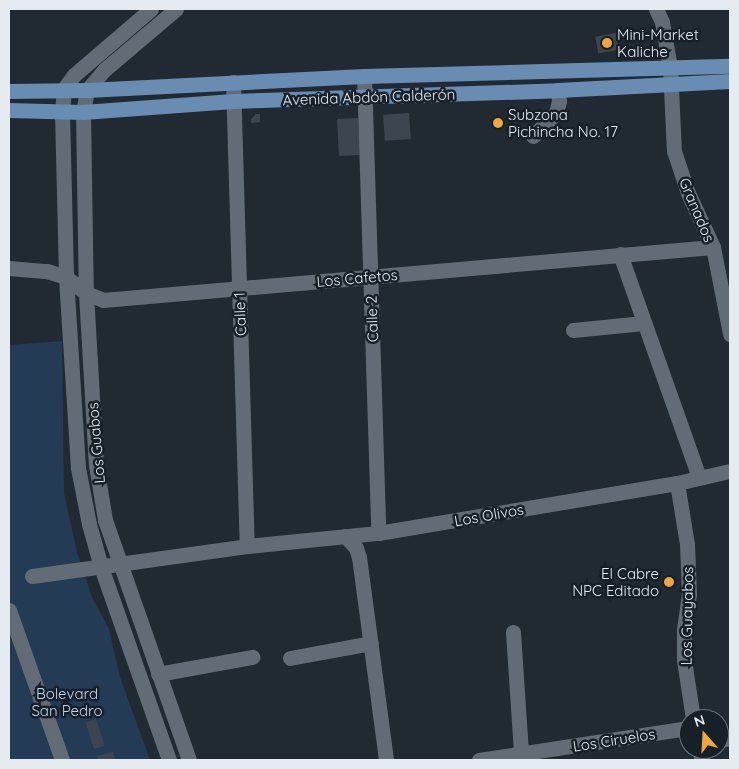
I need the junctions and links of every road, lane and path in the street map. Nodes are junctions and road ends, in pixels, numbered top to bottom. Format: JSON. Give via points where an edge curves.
{"nodes":[{"id":1,"x":151,"y":9,"type":"edge"},
{"id":2,"x":176,"y":9,"type":"edge"},
{"id":3,"x":656,"y":9,"type":"edge"},
{"id":4,"x":730,"y":66,"type":"edge"},
{"id":5,"x":670,"y":67,"type":"junction"},
{"id":6,"x":364,"y":76,"type":"junction"},
{"id":7,"x":730,"y":81,"type":"edge"},
{"id":8,"x":233,"y":82,"type":"junction"},
{"id":9,"x":670,"y":85,"type":"junction"},
{"id":10,"x":64,"y":89,"type":"junction"},
{"id":11,"x":9,"y":90,"type":"edge"},
{"id":12,"x":87,"y":90,"type":"junction"},
{"id":13,"x":558,"y":90,"type":"junction"},
{"id":14,"x":364,"y":97,"type":"junction"},
{"id":15,"x":233,"y":101,"type":"junction"},
{"id":16,"x":9,"y":110,"type":"edge"},
{"id":17,"x":62,"y":112,"type":"junction"},
{"id":18,"x":83,"y":112,"type":"junction"},
{"id":19,"x":533,"y":136,"type":"dead end"},
{"id":20,"x":620,"y":254,"type":"junction"},
{"id":21,"x":720,"y":255,"type":"edge"},
{"id":22,"x":9,"y":268,"type":"edge"},
{"id":23,"x":66,"y":277,"type":"junction"},
{"id":24,"x":371,"y":278,"type":"junction"},
{"id":25,"x":239,"y":288,"type":"junction"},
{"id":26,"x":86,"y":293,"type":"junction"},
{"id":27,"x":644,"y":324,"type":"junction"},
{"id":28,"x":573,"y":330,"type":"dead end"},
{"id":29,"x":730,"y":334,"type":"edge"},
{"id":30,"x":730,"y":471,"type":"edge"},
{"id":31,"x":700,"y":477,"type":"junction"},
{"id":32,"x":677,"y":483,"type":"junction"},
{"id":33,"x":378,"y":533,"type":"junction"},
{"id":34,"x":345,"y":536,"type":"junction"},
{"id":35,"x":247,"y":546,"type":"junction"},
{"id":36,"x":120,"y":564,"type":"junction"},
{"id":37,"x":101,"y":567,"type":"junction"},
{"id":38,"x":32,"y":576,"type":"dead end"},
{"id":39,"x":9,"y":610,"type":"edge"},
{"id":40,"x":513,"y":632,"type":"dead end"},
{"id":41,"x":371,"y":642,"type":"junction"},
{"id":42,"x":252,"y":657,"type":"dead end"},
{"id":43,"x":290,"y":658,"type":"dead end"},
{"id":44,"x":158,"y":674,"type":"junction"},
{"id":45,"x":691,"y":709,"type":"edge"},
{"id":46,"x":679,"y":730,"type":"edge"},
{"id":47,"x":571,"y":753,"type":"edge"},
{"id":48,"x":521,"y":754,"type":"junction"},
{"id":49,"x":62,"y":760,"type":"edge"},
{"id":50,"x":169,"y":760,"type":"edge"},
{"id":51,"x":189,"y":760,"type":"edge"},
{"id":52,"x":386,"y":760,"type":"edge"},
{"id":53,"x":480,"y":760,"type":"edge"}],
"edges":[{"from":1,"to":10,"type":"street","via":[[74,75]]},
{"from":2,"to":12,"type":"street","via":[[104,70]]},
{"from":3,"to":5,"type":"street","name":"Granados","via":[[662,22]]},
{"from":4,"to":5,"type":"main road","name":"Avenida Abdón Calderón"},
{"from":5,"to":6,"type":"main road","name":"Avenida Abdón Calderón"},
{"from":5,"to":9,"type":"street","name":"Granados"},
{"from":6,"to":8,"type":"main road","name":"Avenida Abdón Calderón"},
{"from":6,"to":14,"type":"street","name":"Calle 2"},
{"from":7,"to":9,"type":"main road","name":"Avenida Abdón Calderón"},
{"from":8,"to":12,"type":"main road","name":"Avenida Abdón Calderón"},
{"from":8,"to":15,"type":"street","name":"Calle 1"},
{"from":9,"to":13,"type":"main road","name":"Avenida Abdón Calderón"},
{"from":9,"to":21,"type":"street","name":"Granados","via":[[674,151],[688,193]]},
{"from":10,"to":11,"type":"main road","name":"Avenida Abdón Calderón"},
{"from":10,"to":12,"type":"main road","name":"Avenida Abdón Calderón"},
{"from":10,"to":17,"type":"street","name":"Los Guabos"},
{"from":12,"to":18,"type":"street","name":"Los Guabos"},
{"from":13,"to":14,"type":"main road","name":"Avenida Abdón Calderón"},
{"from":13,"to":19,"type":"street","via":[[556,113]]},
{"from":14,"to":15,"type":"main road","name":"Avenida Abdón Calderón"},
{"from":14,"to":24,"type":"street","name":"Calle 2"},
{"from":15,"to":18,"type":"main road","name":"Avenida Abdón Calderón"},
{"from":15,"to":25,"type":"street","name":"Calle 1"},
{"from":16,"to":17,"type":"main road","name":"Avenida Abdón Calderón"},
{"from":17,"to":18,"type":"main road","name":"Avenida Abdón Calderón"},
{"from":17,"to":23,"type":"street","name":"Los Guabos"},
{"from":18,"to":26,"type":"street","name":"Los Guabos"},
{"from":20,"to":21,"type":"street","name":"Los Cafetos"},
{"from":20,"to":24,"type":"street","name":"Los Cafetos"},
{"from":20,"to":27,"type":"street"},
{"from":21,"to":29,"type":"street","name":"Granados"},
{"from":22,"to":23,"type":"street","name":"Los Cafetos","via":[[47,271]]},
{"from":23,"to":26,"type":"street","name":"Los Cafetos"},
{"from":23,"to":37,"type":"street","name":"Los Guabos","via":[[78,468]]},
{"from":24,"to":25,"type":"street","name":"Los Cafetos"},
{"from":24,"to":33,"type":"street","name":"Calle 2"},
{"from":25,"to":26,"type":"street","name":"Los Cafetos","via":[[103,300]]},
{"from":25,"to":35,"type":"street","name":"Calle 1"},
{"from":26,"to":36,"type":"street","name":"Los Guabos","via":[[96,465],[106,520]]},
{"from":27,"to":28,"type":"street"},
{"from":27,"to":31,"type":"street"},
{"from":30,"to":31,"type":"street","name":"Los Olivos"},
{"from":31,"to":32,"type":"street","name":"Los Olivos"},
{"from":32,"to":33,"type":"street","name":"Los Olivos"},
{"from":32,"to":45,"type":"street","name":"Los Guayabos","via":[[687,544],[690,594],[684,631],[684,660]]},
{"from":33,"to":34,"type":"street","name":"Los Olivos"},
{"from":34,"to":35,"type":"street","name":"Los Olivos"},
{"from":34,"to":41,"type":"street","via":[[359,556]]},
{"from":35,"to":36,"type":"street","name":"Los Olivos"},
{"from":36,"to":37,"type":"street","name":"Los Olivos"},
{"from":36,"to":44,"type":"street","name":"Los Guabos"},
{"from":37,"to":38,"type":"street","name":"Los Olivos"},
{"from":37,"to":50,"type":"street","name":"Los Guabos"},
{"from":39,"to":49,"type":"street"},
{"from":40,"to":48,"type":"street"},
{"from":41,"to":43,"type":"street"},
{"from":41,"to":52,"type":"street"},
{"from":42,"to":44,"type":"street"},
{"from":44,"to":51,"type":"street","name":"Los Guabos"},
{"from":46,"to":47,"type":"street","name":"Los Ciruelos"},
{"from":47,"to":48,"type":"street","name":"Los Ciruelos"},
{"from":48,"to":53,"type":"street","name":"Los Ciruelos"}]}
